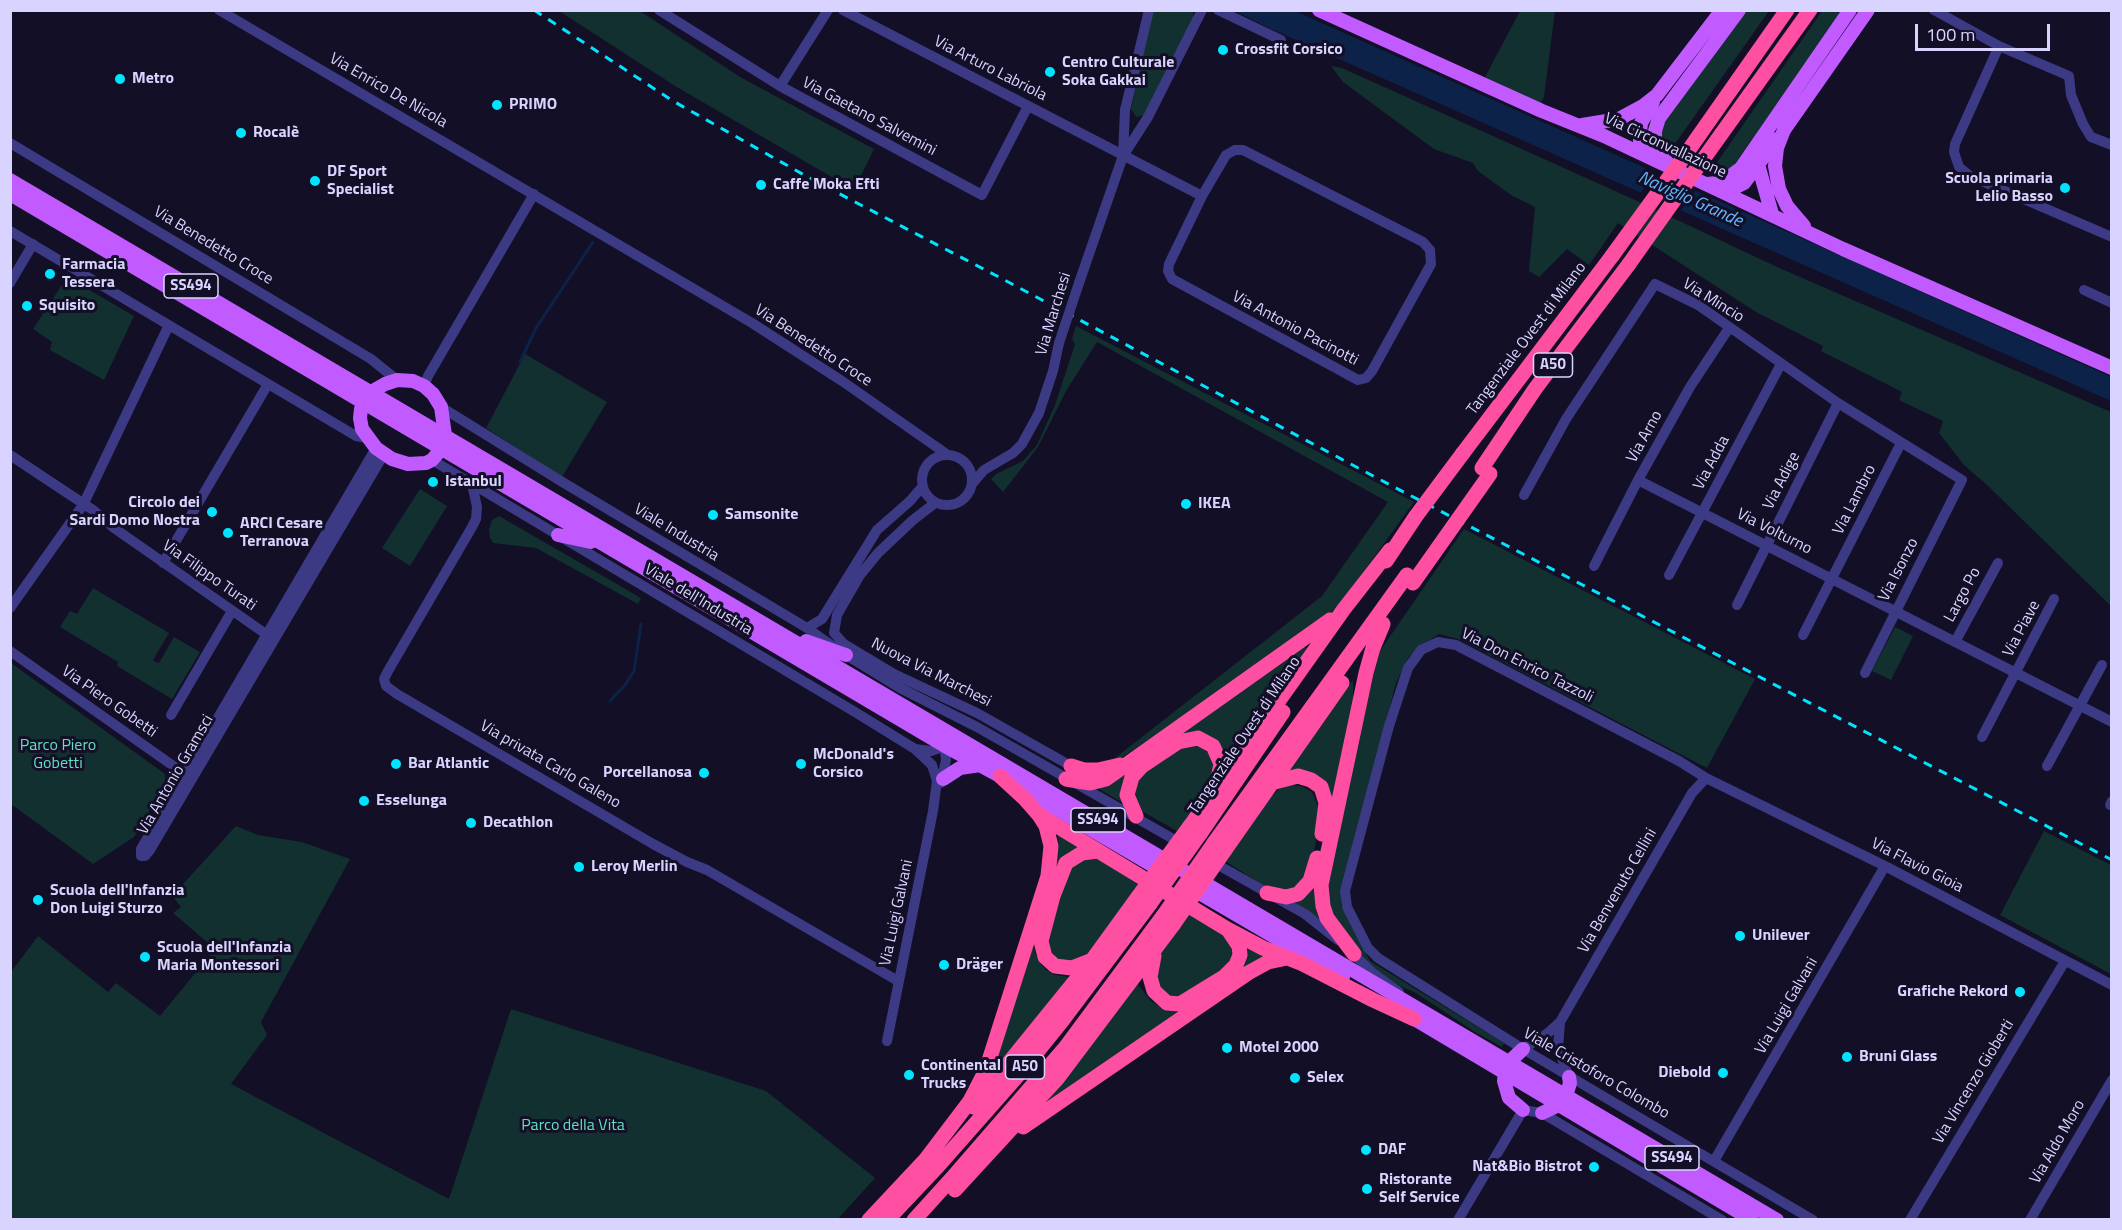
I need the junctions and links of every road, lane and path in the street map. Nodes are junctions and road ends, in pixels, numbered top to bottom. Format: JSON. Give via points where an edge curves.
{"nodes":[{"id":1,"x":659,"y":10,"type":"edge"},
{"id":2,"x":828,"y":10,"type":"edge"},
{"id":3,"x":843,"y":10,"type":"edge"},
{"id":4,"x":1149,"y":10,"type":"edge"},
{"id":5,"x":1202,"y":10,"type":"edge"},
{"id":6,"x":1218,"y":10,"type":"edge"},
{"id":7,"x":1319,"y":10,"type":"edge"},
{"id":8,"x":1722,"y":10,"type":"edge"},
{"id":9,"x":1739,"y":10,"type":"edge"},
{"id":10,"x":1787,"y":10,"type":"edge"},
{"id":11,"x":1810,"y":10,"type":"edge"},
{"id":12,"x":1850,"y":10,"type":"edge"},
{"id":13,"x":1934,"y":10,"type":"edge"},
{"id":14,"x":1950,"y":10,"type":"edge"},
{"id":15,"x":1868,"y":11,"type":"edge"},
{"id":16,"x":222,"y":12,"type":"edge"},
{"id":17,"x":1964,"y":28,"type":"junction"},
{"id":18,"x":1833,"y":34,"type":"junction"},
{"id":19,"x":1281,"y":40,"type":"dead end"},
{"id":20,"x":1999,"y":46,"type":"junction"},
{"id":21,"x":780,"y":86,"type":"junction"},
{"id":22,"x":1677,"y":92,"type":"junction"},
{"id":23,"x":1657,"y":95,"type":"junction"},
{"id":24,"x":1028,"y":106,"type":"junction"},
{"id":25,"x":1644,"y":116,"type":"junction"},
{"id":26,"x":1580,"y":125,"type":"junction"},
{"id":27,"x":1784,"y":130,"type":"junction"},
{"id":28,"x":1604,"y":136,"type":"junction"},
{"id":29,"x":10,"y":143,"type":"edge"},
{"id":30,"x":2112,"y":145,"type":"edge"},
{"id":31,"x":1755,"y":147,"type":"junction"},
{"id":32,"x":1647,"y":155,"type":"junction"},
{"id":33,"x":1123,"y":156,"type":"junction"},
{"id":34,"x":1675,"y":163,"type":"junction"},
{"id":35,"x":1758,"y":165,"type":"junction"},
{"id":36,"x":10,"y":180,"type":"edge"},
{"id":37,"x":1708,"y":184,"type":"junction"},
{"id":38,"x":1726,"y":192,"type":"junction"},
{"id":39,"x":10,"y":194,"type":"edge"},
{"id":40,"x":534,"y":194,"type":"junction"},
{"id":41,"x":1202,"y":196,"type":"junction"},
{"id":42,"x":1772,"y":214,"type":"junction"},
{"id":43,"x":10,"y":231,"type":"edge"},
{"id":44,"x":1812,"y":234,"type":"junction"},
{"id":45,"x":2112,"y":237,"type":"edge"},
{"id":46,"x":33,"y":244,"type":"junction"},
{"id":47,"x":10,"y":283,"type":"edge"},
{"id":48,"x":685,"y":283,"type":"joint"},
{"id":49,"x":2084,"y":290,"type":"dead end"},
{"id":50,"x":2112,"y":303,"type":"edge"},
{"id":51,"x":169,"y":325,"type":"junction"},
{"id":52,"x":1729,"y":328,"type":"junction"},
{"id":53,"x":1780,"y":364,"type":"junction"},
{"id":54,"x":2112,"y":368,"type":"edge"},
{"id":55,"x":396,"y":380,"type":"junction"},
{"id":56,"x":268,"y":384,"type":"junction"},
{"id":57,"x":424,"y":386,"type":"junction"},
{"id":58,"x":368,"y":398,"type":"junction"},
{"id":59,"x":1838,"y":403,"type":"junction"},
{"id":60,"x":441,"y":407,"type":"junction"},
{"id":61,"x":923,"y":437,"type":"junction"},
{"id":62,"x":1901,"y":443,"type":"junction"},
{"id":63,"x":375,"y":447,"type":"junction"},
{"id":64,"x":439,"y":448,"type":"junction"},
{"id":65,"x":10,"y":455,"type":"edge"},
{"id":66,"x":948,"y":455,"type":"junction"},
{"id":67,"x":930,"y":461,"type":"junction"},
{"id":68,"x":965,"y":462,"type":"junction"},
{"id":69,"x":992,"y":464,"type":"junction"},
{"id":70,"x":1638,"y":480,"type":"junction"},
{"id":71,"x":1962,"y":480,"type":"joint"},
{"id":72,"x":468,"y":482,"type":"junction"},
{"id":73,"x":972,"y":484,"type":"junction"},
{"id":74,"x":922,"y":487,"type":"junction"},
{"id":75,"x":1524,"y":495,"type":"dead end"},
{"id":76,"x":935,"y":503,"type":"junction"},
{"id":77,"x":83,"y":505,"type":"junction"},
{"id":78,"x":1702,"y":513,"type":"junction"},
{"id":79,"x":558,"y":535,"type":"junction"},
{"id":80,"x":604,"y":545,"type":"junction"},
{"id":81,"x":1767,"y":545,"type":"junction"},
{"id":82,"x":1385,"y":560,"type":"junction"},
{"id":83,"x":164,"y":563,"type":"junction"},
{"id":84,"x":1998,"y":563,"type":"dead end"},
{"id":85,"x":1594,"y":566,"type":"dead end"},
{"id":86,"x":1669,"y":575,"type":"dead end"},
{"id":87,"x":1832,"y":578,"type":"junction"},
{"id":88,"x":1410,"y":579,"type":"junction"},
{"id":89,"x":2054,"y":598,"type":"dead end"},
{"id":90,"x":1737,"y":604,"type":"dead end"},
{"id":91,"x":10,"y":608,"type":"edge"},
{"id":92,"x":1344,"y":609,"type":"junction"},
{"id":93,"x":232,"y":611,"type":"junction"},
{"id":94,"x":1895,"y":611,"type":"junction"},
{"id":95,"x":837,"y":615,"type":"junction"},
{"id":96,"x":1383,"y":624,"type":"junction"},
{"id":97,"x":807,"y":628,"type":"junction"},
{"id":98,"x":777,"y":631,"type":"junction"},
{"id":99,"x":1803,"y":635,"type":"dead end"},
{"id":100,"x":270,"y":637,"type":"junction"},
{"id":101,"x":1955,"y":642,"type":"junction"},
{"id":102,"x":831,"y":645,"type":"junction"},
{"id":103,"x":10,"y":651,"type":"edge"},
{"id":104,"x":846,"y":656,"type":"junction"},
{"id":105,"x":2102,"y":665,"type":"dead end"},
{"id":106,"x":2016,"y":673,"type":"junction"},
{"id":107,"x":1865,"y":674,"type":"dead end"},
{"id":108,"x":2080,"y":705,"type":"junction"},
{"id":109,"x":171,"y":715,"type":"dead end"},
{"id":110,"x":2112,"y":722,"type":"edge"},
{"id":111,"x":936,"y":725,"type":"junction"},
{"id":112,"x":1982,"y":737,"type":"dead end"},
{"id":113,"x":945,"y":746,"type":"junction"},
{"id":114,"x":915,"y":749,"type":"junction"},
{"id":115,"x":980,"y":765,"type":"junction"},
{"id":116,"x":2047,"y":766,"type":"dead end"},
{"id":117,"x":1069,"y":773,"type":"junction"},
{"id":118,"x":188,"y":776,"type":"junction"},
{"id":119,"x":1000,"y":776,"type":"junction"},
{"id":120,"x":1706,"y":778,"type":"junction"},
{"id":121,"x":1271,"y":783,"type":"junction"},
{"id":122,"x":939,"y":785,"type":"junction"},
{"id":123,"x":1212,"y":794,"type":"junction"},
{"id":124,"x":1039,"y":815,"type":"junction"},
{"id":125,"x":1136,"y":816,"type":"junction"},
{"id":126,"x":1195,"y":830,"type":"junction"},
{"id":127,"x":1219,"y":847,"type":"junction"},
{"id":128,"x":1097,"y":851,"type":"junction"},
{"id":129,"x":1885,"y":866,"type":"junction"},
{"id":130,"x":1267,"y":893,"type":"junction"},
{"id":131,"x":1144,"y":901,"type":"junction"},
{"id":132,"x":1168,"y":925,"type":"junction"},
{"id":133,"x":1227,"y":929,"type":"junction"},
{"id":134,"x":1361,"y":951,"type":"junction"},
{"id":135,"x":1287,"y":958,"type":"junction"},
{"id":136,"x":1093,"y":959,"type":"junction"},
{"id":137,"x":2065,"y":961,"type":"junction"},
{"id":138,"x":898,"y":981,"type":"junction"},
{"id":139,"x":2112,"y":985,"type":"edge"},
{"id":140,"x":1417,"y":1014,"type":"junction"},
{"id":141,"x":1560,"y":1022,"type":"junction"},
{"id":142,"x":887,"y":1041,"type":"dead end"},
{"id":143,"x":1523,"y":1049,"type":"junction"},
{"id":144,"x":1507,"y":1067,"type":"junction"},
{"id":145,"x":1569,"y":1077,"type":"junction"},
{"id":146,"x":2112,"y":1080,"type":"edge"},
{"id":147,"x":1563,"y":1100,"type":"junction"},
{"id":148,"x":1523,"y":1110,"type":"junction"},
{"id":149,"x":1542,"y":1113,"type":"junction"},
{"id":150,"x":996,"y":1147,"type":"junction"},
{"id":151,"x":1714,"y":1161,"type":"junction"},
{"id":152,"x":923,"y":1163,"type":"junction"},
{"id":153,"x":869,"y":1220,"type":"edge"},
{"id":154,"x":887,"y":1220,"type":"edge"},
{"id":155,"x":914,"y":1220,"type":"edge"},
{"id":156,"x":921,"y":1220,"type":"edge"},
{"id":157,"x":1458,"y":1220,"type":"edge"},
{"id":158,"x":1722,"y":1220,"type":"edge"},
{"id":159,"x":1752,"y":1220,"type":"edge"},
{"id":160,"x":1777,"y":1220,"type":"edge"},
{"id":161,"x":1813,"y":1220,"type":"edge"},
{"id":162,"x":1910,"y":1220,"type":"edge"},
{"id":163,"x":2030,"y":1220,"type":"edge"}],
"edges":[{"from":1,"to":21,"type":"street","name":"Via Gaetano Salvemini"},
{"from":2,"to":21,"type":"street"},
{"from":3,"to":24,"type":"street","name":"Via Arturo Labriola"},
{"from":4,"to":33,"type":"street","name":"Via Marchesi","via":[[1125,110]]},
{"from":5,"to":33,"type":"street","name":"Via Marchesi","via":[[1148,117]]},
{"from":6,"to":19,"type":"street"},
{"from":7,"to":26,"type":"main road","name":"Via Circonvallazione"},
{"from":8,"to":23,"type":"main road"},
{"from":9,"to":22,"type":"main road"},
{"from":10,"to":34,"type":"highway","number":"A50"},
{"from":11,"to":88,"type":"highway","number":"A50","bridge":true,"via":[[1535,389],[1518,429]]},
{"from":12,"to":18,"type":"main road"},
{"from":13,"to":17,"type":"street"},
{"from":14,"to":17,"type":"street"},
{"from":15,"to":18,"type":"street"},
{"from":15,"to":27,"type":"main road"},
{"from":16,"to":40,"type":"street","name":"Via Enrico De Nicola"},
{"from":17,"to":20,"type":"street"},
{"from":18,"to":31,"type":"main road"},
{"from":20,"to":30,"type":"street","via":[[2069,76],[2071,95],[2091,137]]},
{"from":20,"to":45,"type":"street","via":[[1955,144],[1959,167],[1970,177]]},
{"from":21,"to":24,"type":"street","name":"Via Gaetano Salvemini","via":[[982,195]]},
{"from":22,"to":25,"type":"main road"},
{"from":22,"to":34,"type":"main road","via":[[1655,130],[1657,149]]},
{"from":23,"to":25,"type":"main road"},
{"from":23,"to":26,"type":"main road","via":[[1619,119]]},
{"from":24,"to":33,"type":"street","name":"Via Arturo Labriola"},
{"from":25,"to":28,"type":"main road"},
{"from":25,"to":32,"type":"main road","via":[[1640,141]]},
{"from":26,"to":28,"type":"main road","name":"Via Circonvallazione"},
{"from":27,"to":35,"type":"main road"},
{"from":27,"to":44,"type":"main road","via":[[1776,156],[1776,181],[1787,206]]},
{"from":28,"to":32,"type":"main road","name":"Via Circonvallazione"},
{"from":29,"to":55,"type":"street","name":"Via Benedetto Croce","via":[[363,354]]},
{"from":31,"to":35,"type":"main road"},
{"from":31,"to":37,"type":"main road","via":[[1735,173]]},
{"from":32,"to":34,"type":"main road","name":"Via Circonvallazione"},
{"from":33,"to":41,"type":"street"},
{"from":33,"to":69,"type":"street","name":"Via Marchesi","bridge":true,"via":[[1059,344],[1047,393],[1022,444]]},
{"from":34,"to":37,"type":"main road","name":"Via Circonvallazione"},
{"from":34,"to":82,"type":"highway","name":"Tangenziale Ovest di Milano","number":"A50","bridge":true,"via":[[1612,256]]},
{"from":35,"to":38,"type":"main road","via":[[1744,183]]},
{"from":35,"to":42,"type":"main road"},
{"from":36,"to":58,"type":"main road","number":"SS494"},
{"from":37,"to":38,"type":"main road","name":"Via Circonvallazione"},
{"from":38,"to":42,"type":"main road","name":"Via Circonvallazione"},
{"from":39,"to":58,"type":"main road","number":"SS494"},
{"from":40,"to":48,"type":"street","name":"Via Enrico De Nicola"},
{"from":40,"to":57,"type":"street"},
{"from":41,"to":41,"type":"street","name":"Via Antonio Pacinotti","via":[[1169,264],[1172,279],[1358,380],[1366,378],[1431,264],[1430,250],[1423,242],[1243,150],[1226,154]]},
{"from":42,"to":44,"type":"main road","name":"Via Circonvallazione"},
{"from":43,"to":46,"type":"street"},
{"from":44,"to":54,"type":"main road","name":"Via Circonvallazione"},
{"from":46,"to":47,"type":"street"},
{"from":46,"to":51,"type":"street"},
{"from":48,"to":61,"type":"street","name":"Via Benedetto Croce"},
{"from":49,"to":50,"type":"street"},
{"from":51,"to":56,"type":"street"},
{"from":51,"to":77,"type":"street"},
{"from":52,"to":53,"type":"street","name":"Via Mincio"},
{"from":52,"to":70,"type":"street","name":"Via Arno","via":[[1690,387]]},
{"from":52,"to":75,"type":"street","name":"Via Mincio","via":[[1698,305],[1655,284],[1566,418]]},
{"from":53,"to":59,"type":"street","name":"Via Mincio"},
{"from":53,"to":78,"type":"street","name":"Via Adda"},
{"from":55,"to":57,"type":"main road"},
{"from":55,"to":58,"type":"main road"},
{"from":56,"to":63,"type":"street"},
{"from":56,"to":83,"type":"street"},
{"from":57,"to":60,"type":"main road"},
{"from":58,"to":63,"type":"main road","via":[[360,424]]},
{"from":58,"to":64,"type":"main road","number":"SS494"},
{"from":59,"to":62,"type":"street","name":"Via Mincio"},
{"from":59,"to":81,"type":"street","name":"Via Adige"},
{"from":60,"to":64,"type":"main road"},
{"from":60,"to":97,"type":"street","name":"Viale Industria"},
{"from":61,"to":66,"type":"street","name":"Via Benedetto Croce"},
{"from":61,"to":67,"type":"street"},
{"from":62,"to":71,"type":"street","name":"Via Mincio"},
{"from":62,"to":87,"type":"street","name":"Via Lambro"},
{"from":63,"to":64,"type":"main road","via":[[408,464],[418,464]]},
{"from":63,"to":100,"type":"street","name":"Via Antonio Gramsci"},
{"from":64,"to":72,"type":"street"},
{"from":64,"to":80,"type":"main road","number":"SS494"},
{"from":64,"to":98,"type":"main road","number":"SS494"},
{"from":65,"to":77,"type":"street","name":"Via Filippo Turati"},
{"from":66,"to":67,"type":"street"},
{"from":66,"to":68,"type":"street"},
{"from":67,"to":74,"type":"street","via":[[922,473]]},
{"from":68,"to":69,"type":"street"},
{"from":68,"to":73,"type":"street"},
{"from":69,"to":73,"type":"street","name":"Via Marchesi"},
{"from":70,"to":78,"type":"street","name":"Via Volturno"},
{"from":70,"to":85,"type":"street","name":"Via Arno"},
{"from":71,"to":94,"type":"street","name":"Via Isonzo"},
{"from":72,"to":79,"type":"street","name":"Viale dell'Industria"},
{"from":72,"to":138,"type":"street","name":"Via privata Carlo Galeno","via":[[477,507],[476,519],[384,683],[653,844],[707,870]]},
{"from":73,"to":76,"type":"street","via":[[958,503]]},
{"from":74,"to":76,"type":"street"},
{"from":74,"to":97,"type":"street","via":[[877,530],[822,619]]},
{"from":76,"to":95,"type":"street","via":[[878,553]]},
{"from":77,"to":83,"type":"street","name":"Via Filippo Turati"},
{"from":77,"to":91,"type":"street"},
{"from":78,"to":81,"type":"street","name":"Via Volturno"},
{"from":78,"to":86,"type":"street","name":"Via Adda"},
{"from":79,"to":80,"type":"main road"},
{"from":79,"to":114,"type":"street","name":"Viale dell'Industria"},
{"from":80,"to":113,"type":"main road","number":"SS494"},
{"from":81,"to":87,"type":"street","name":"Via Volturno"},
{"from":81,"to":90,"type":"street","name":"Via Adige"},
{"from":82,"to":92,"type":"highway"},
{"from":82,"to":126,"type":"highway","name":"Tangenziale Ovest di Milano","number":"A50"},
{"from":83,"to":93,"type":"street","name":"Via Filippo Turati"},
{"from":84,"to":101,"type":"street","name":"Largo Po"},
{"from":87,"to":94,"type":"street","name":"Via Volturno"},
{"from":87,"to":99,"type":"street","name":"Via Lambro"},
{"from":88,"to":96,"type":"highway"},
{"from":88,"to":127,"type":"highway"},
{"from":89,"to":106,"type":"street","name":"Via Piave"},
{"from":92,"to":117,"type":"highway","via":[[1100,782],[1085,783]]},
{"from":92,"to":123,"type":"highway"},
{"from":93,"to":100,"type":"street","name":"Via Filippo Turati"},
{"from":93,"to":109,"type":"street"},
{"from":94,"to":101,"type":"street","name":"Largo Po"},
{"from":94,"to":107,"type":"street","name":"Via Isonzo"},
{"from":95,"to":102,"type":"street","via":[[827,629]]},
{"from":95,"to":117,"type":"street","name":"Nuova Via Marchesi","via":[[834,633],[844,644],[904,680],[977,713]]},
{"from":96,"to":121,"type":"highway"},
{"from":96,"to":134,"type":"highway","via":[[1366,673],[1321,885],[1325,914],[1338,935]]},
{"from":97,"to":102,"type":"street","name":"Viale Industria"},
{"from":98,"to":104,"type":"main road"},
{"from":98,"to":111,"type":"main road","number":"SS494"},
{"from":100,"to":118,"type":"street","name":"Via Antonio Gramsci"},
{"from":101,"to":106,"type":"street","name":"Largo Po"},
{"from":102,"to":104,"type":"street","name":"Viale Industria"},
{"from":103,"to":118,"type":"street","name":"Via Piero Gobetti"},
{"from":104,"to":117,"type":"street","name":"Viale Industria","via":[[900,688]]},
{"from":105,"to":108,"type":"street"},
{"from":106,"to":108,"type":"street","name":"Via Piave"},
{"from":106,"to":112,"type":"street","name":"Via Piave"},
{"from":108,"to":110,"type":"street","name":"Via Piave"},
{"from":108,"to":116,"type":"street"},
{"from":111,"to":113,"type":"street"},
{"from":111,"to":140,"type":"main road","number":"SS494"},
{"from":113,"to":114,"type":"street","via":[[931,751]]},
{"from":113,"to":115,"type":"main road","number":"SS494"},
{"from":113,"to":122,"type":"street","name":"Via Luigi Galvani","via":[[946,760]]},
{"from":114,"to":122,"type":"street","name":"Via Luigi Galvani","via":[[935,769]]},
{"from":115,"to":119,"type":"main road","number":"SS494"},
{"from":115,"to":122,"type":"main road","via":[[960,768]]},
{"from":117,"to":125,"type":"street"},
{"from":118,"to":118,"type":"street","name":"Via Antonio Gramsci","via":[[140,851],[141,856],[150,850]]},
{"from":119,"to":124,"type":"highway"},
{"from":119,"to":140,"type":"main road","number":"SS494"},
{"from":120,"to":129,"type":"street","name":"Via Flavio Gioia"},
{"from":120,"to":134,"type":"street","name":"Via Don Enrico Tazzoli","via":[[1456,645],[1444,641],[1432,644],[1414,659],[1405,676],[1345,891]]},
{"from":120,"to":141,"type":"street","name":"Via Benvenuto Cellini","via":[[1692,793]]},
{"from":121,"to":127,"type":"highway"},
{"from":121,"to":130,"type":"highway","via":[[1304,777],[1321,788],[1326,803],[1318,855],[1308,884],[1289,897]]},
{"from":122,"to":138,"type":"street","name":"Via Luigi Galvani"},
{"from":123,"to":125,"type":"highway","via":[[1220,774],[1219,758],[1210,744],[1188,739],[1168,747],[1132,777],[1127,795]]},
{"from":123,"to":126,"type":"highway"},
{"from":124,"to":128,"type":"highway"},
{"from":124,"to":152,"type":"highway","via":[[1051,840],[1048,876],[986,1070],[970,1101]]},
{"from":125,"to":130,"type":"street"},
{"from":126,"to":131,"type":"highway","name":"Tangenziale Ovest di Milano","number":"A50","bridge":true},
{"from":127,"to":132,"type":"highway","bridge":true},
{"from":128,"to":133,"type":"highway"},
{"from":128,"to":136,"type":"highway","via":[[1066,863],[1041,941],[1044,957],[1059,968],[1072,968]]},
{"from":129,"to":137,"type":"street","name":"Via Flavio Gioia"},
{"from":129,"to":151,"type":"street","name":"Via Luigi Galvani"},
{"from":130,"to":134,"type":"street"},
{"from":131,"to":136,"type":"highway"},
{"from":131,"to":154,"type":"highway","name":"Tangenziale Ovest di Milano","number":"A50","via":[[1069,1012],[1020,1073]]},
{"from":132,"to":133,"type":"highway","via":[[1155,952],[1151,983],[1161,999],[1178,1004],[1224,977],[1236,965],[1239,945]]},
{"from":132,"to":150,"type":"highway","via":[[1057,1079]]},
{"from":132,"to":155,"type":"highway","number":"A50"},
{"from":133,"to":135,"type":"highway"},
{"from":134,"to":140,"type":"street","via":[[1373,973]]},
{"from":134,"to":143,"type":"street","name":"Viale Cristoforo Colombo"},
{"from":135,"to":140,"type":"highway","via":[[1373,1000]]},
{"from":135,"to":150,"type":"highway","via":[[1268,962],[1248,973]]},
{"from":136,"to":152,"type":"highway"},
{"from":137,"to":139,"type":"street","name":"Via Flavio Gioia"},
{"from":137,"to":162,"type":"street","name":"Via Vincenzo Gioberti"},
{"from":138,"to":142,"type":"street","name":"Via Luigi Galvani"},
{"from":140,"to":144,"type":"main road","number":"SS494"},
{"from":141,"to":143,"type":"street"},
{"from":141,"to":145,"type":"street","via":[[1558,1048]]},
{"from":143,"to":144,"type":"main road"},
{"from":143,"to":145,"type":"street","name":"Viale Cristoforo Colombo"},
{"from":144,"to":147,"type":"main road","number":"SS494"},
{"from":144,"to":148,"type":"main road","via":[[1505,1090]]},
{"from":145,"to":147,"type":"main road"},
{"from":145,"to":151,"type":"street","name":"Viale Cristoforo Colombo"},
{"from":146,"to":163,"type":"street","name":"Via Aldo Moro"},
{"from":147,"to":149,"type":"main road"},
{"from":147,"to":159,"type":"main road","number":"SS494"},
{"from":147,"to":160,"type":"main road","number":"SS494"},
{"from":148,"to":149,"type":"street"},
{"from":148,"to":157,"type":"street"},
{"from":149,"to":158,"type":"street"},
{"from":150,"to":156,"type":"highway"},
{"from":151,"to":161,"type":"street","name":"Viale Cristoforo Colombo"},
{"from":152,"to":153,"type":"highway"}]}
